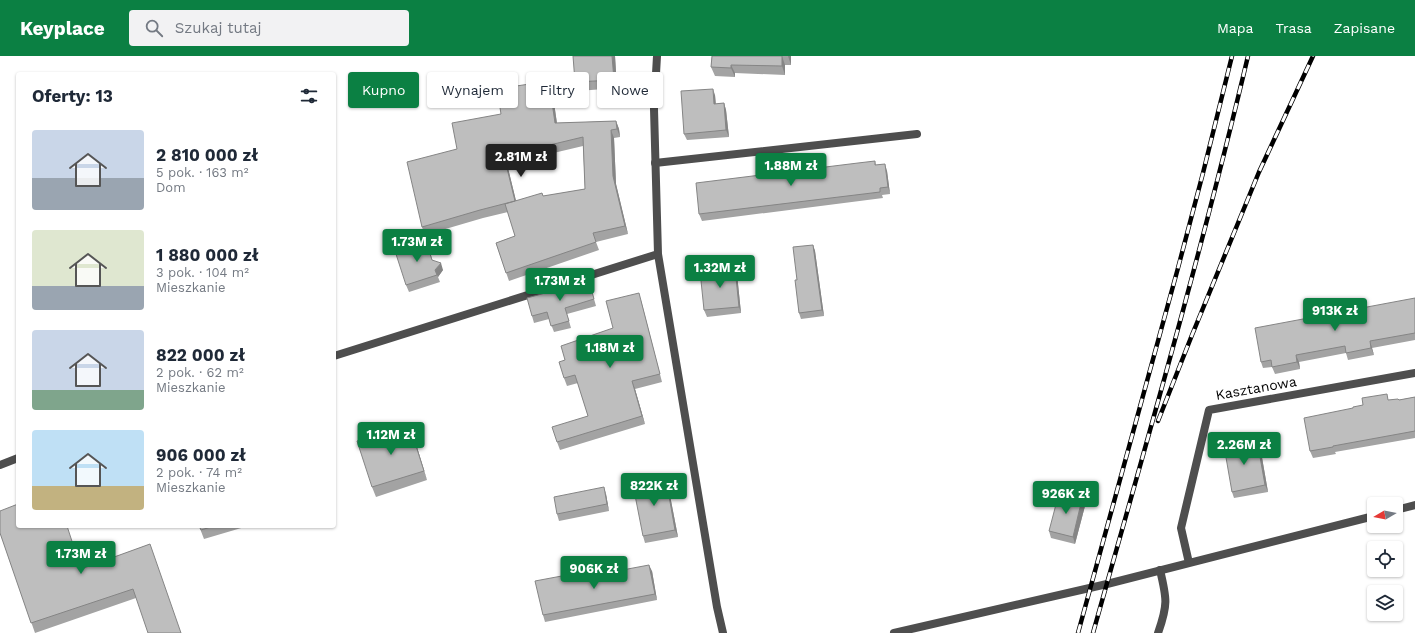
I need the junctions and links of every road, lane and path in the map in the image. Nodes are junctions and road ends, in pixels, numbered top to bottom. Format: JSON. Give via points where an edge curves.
{"nodes":[{"id":1,"x":657,"y":56,"type":"edge"},
{"id":2,"x":917,"y":134,"type":"dead end"},
{"id":3,"x":655,"y":163,"type":"junction"},
{"id":4,"x":658,"y":254,"type":"junction"},
{"id":5,"x":336,"y":355,"type":"edge"},
{"id":6,"x":1415,"y":373,"type":"edge"},
{"id":7,"x":16,"y":459,"type":"edge"},
{"id":8,"x":0,"y":466,"type":"edge"},
{"id":9,"x":1415,"y":505,"type":"edge"},
{"id":10,"x":1403,"y":508,"type":"edge"},
{"id":11,"x":1367,"y":518,"type":"edge"},
{"id":12,"x":1189,"y":563,"type":"junction"},
{"id":13,"x":1160,"y":570,"type":"junction"},
{"id":14,"x":723,"y":633,"type":"edge"},
{"id":15,"x":894,"y":633,"type":"edge"},
{"id":16,"x":1158,"y":633,"type":"edge"}],
"edges":[{"from":1,"to":3,"type":"street","via":[[654,109]]},
{"from":2,"to":3,"type":"street"},
{"from":3,"to":4,"type":"street"},
{"from":4,"to":5,"type":"street"},
{"from":4,"to":14,"type":"street"},
{"from":6,"to":12,"type":"street","name":"Kasztanowa","via":[[1209,410],[1181,528]]},
{"from":7,"to":8,"type":"street"},
{"from":9,"to":10,"type":"street"},
{"from":11,"to":12,"type":"street"},
{"from":12,"to":13,"type":"street"},
{"from":13,"to":15,"type":"street"},
{"from":13,"to":16,"type":"street","via":[[1166,596],[1165,614]]}]}
